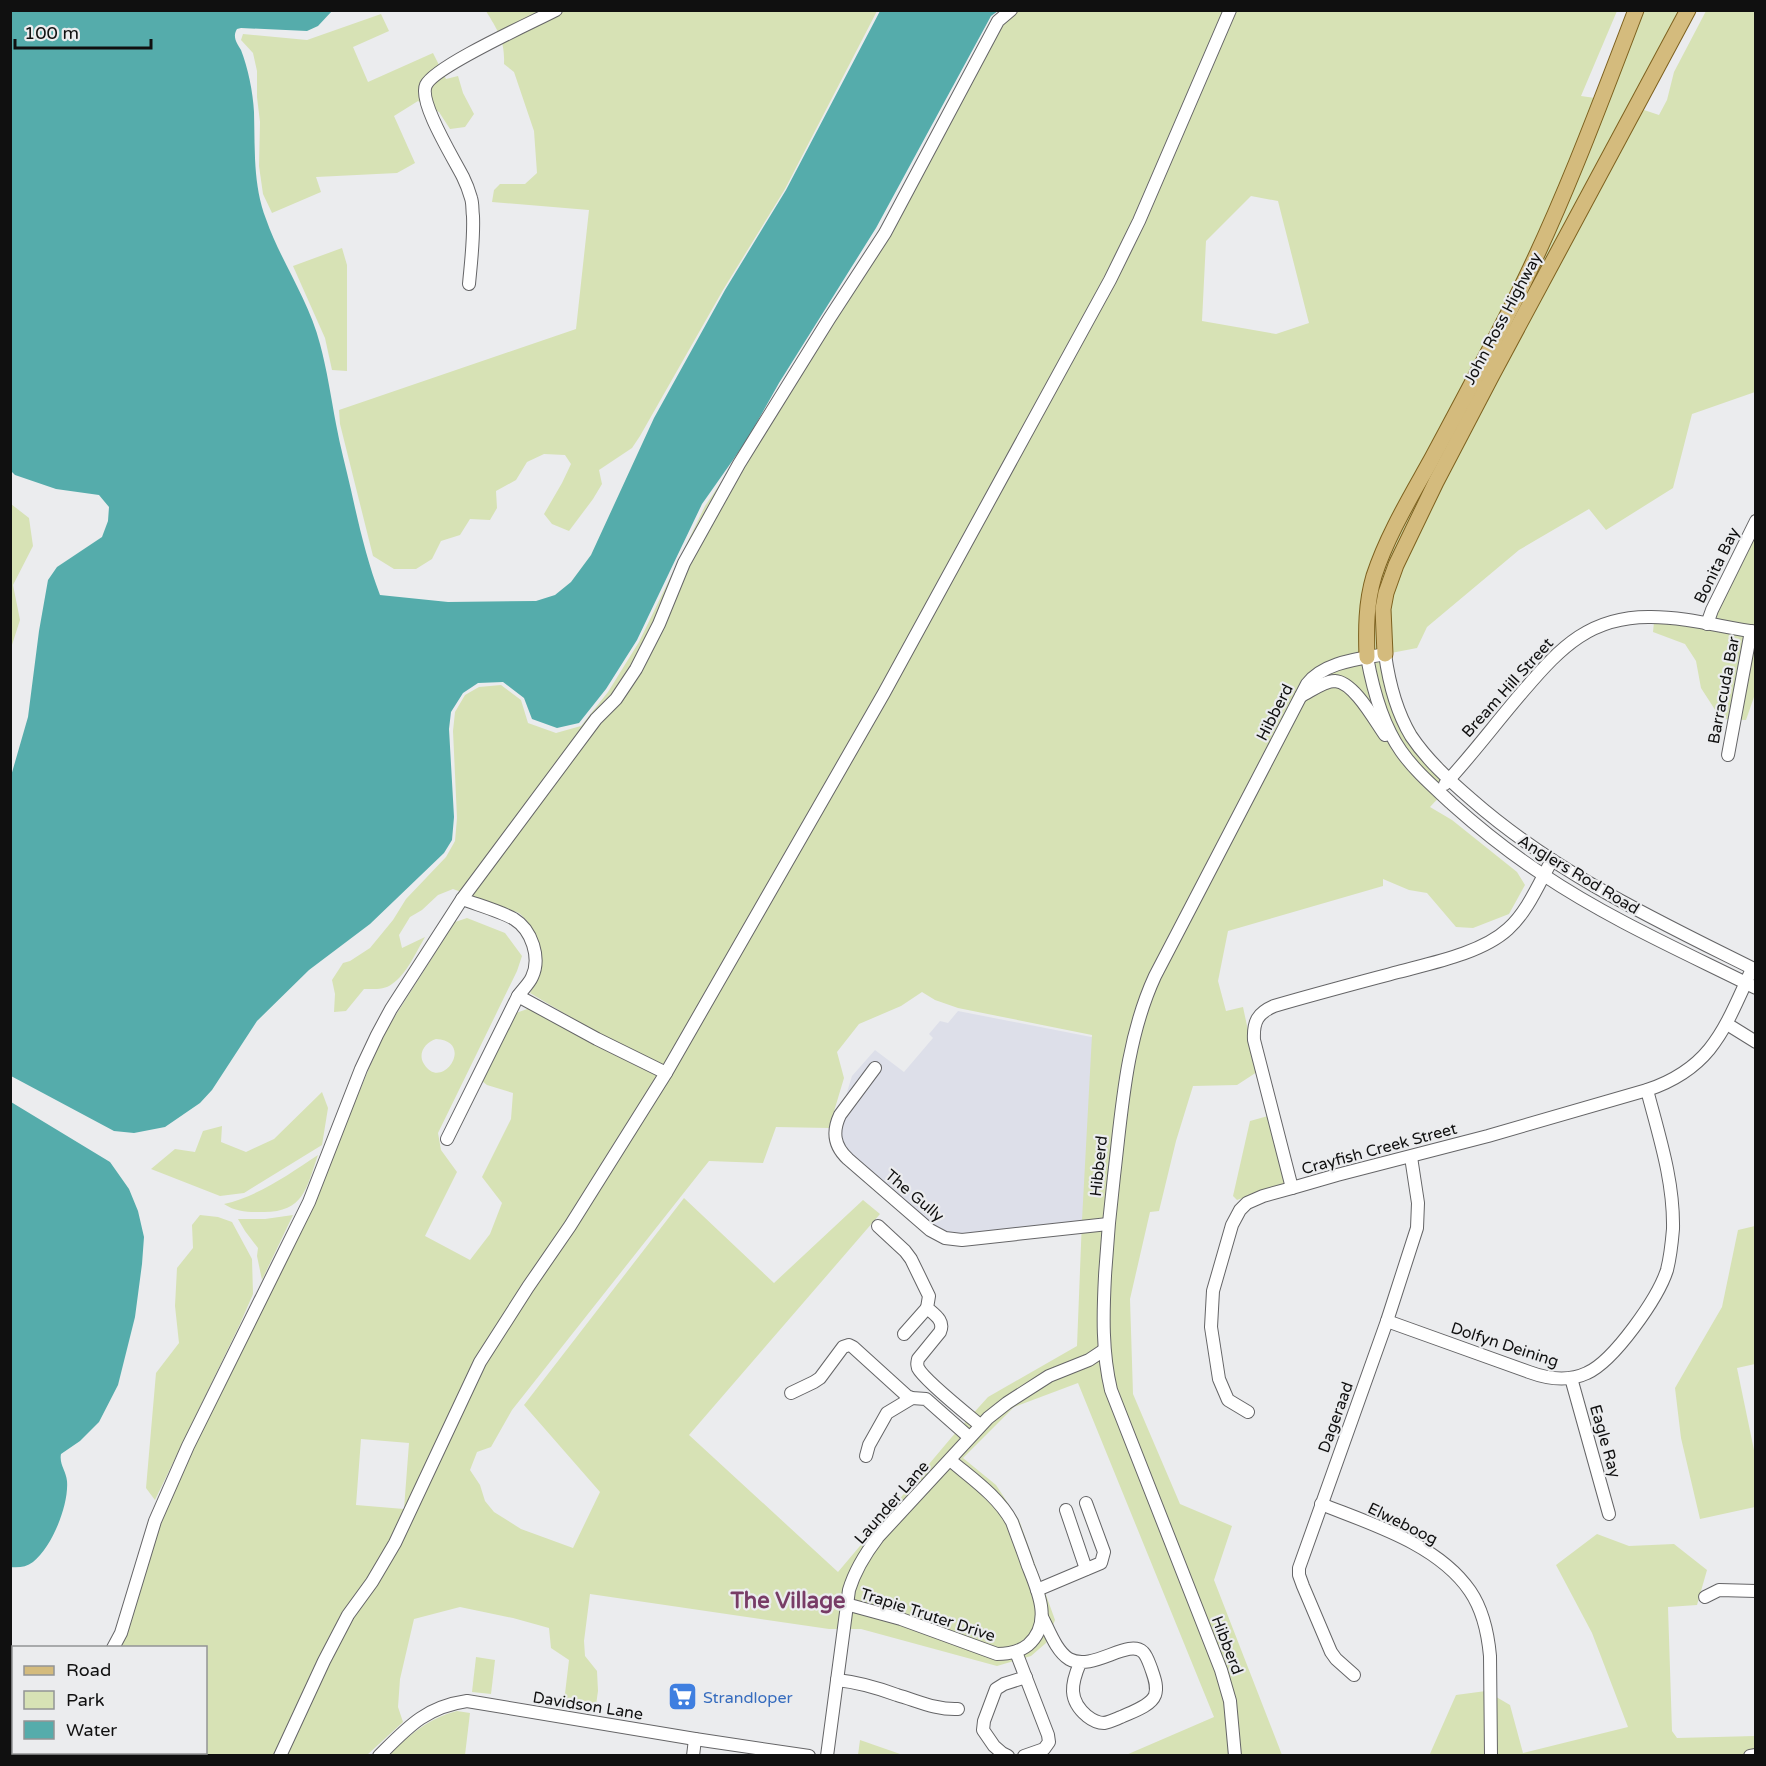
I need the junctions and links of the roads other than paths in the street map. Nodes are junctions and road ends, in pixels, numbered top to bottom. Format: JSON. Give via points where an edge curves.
{"nodes":[{"id":1,"x":556,"y":10,"type":"edge"},
{"id":2,"x":1011,"y":10,"type":"edge"},
{"id":3,"x":1230,"y":10,"type":"edge"},
{"id":4,"x":1636,"y":10,"type":"edge"},
{"id":5,"x":1688,"y":10,"type":"edge"},
{"id":6,"x":469,"y":285,"type":"dead end"},
{"id":7,"x":1755,"y":521,"type":"edge"},
{"id":8,"x":1707,"y":624,"type":"junction"},
{"id":9,"x":1753,"y":632,"type":"edge"},
{"id":10,"x":1385,"y":654,"type":"junction"},
{"id":11,"x":1367,"y":657,"type":"junction"},
{"id":12,"x":1301,"y":696,"type":"junction"},
{"id":13,"x":1401,"y":751,"type":"junction"},
{"id":14,"x":1728,"y":755,"type":"dead end"},
{"id":15,"x":1449,"y":779,"type":"junction"},
{"id":16,"x":1438,"y":791,"type":"junction"},
{"id":17,"x":1552,"y":860,"type":"junction"},
{"id":18,"x":1544,"y":875,"type":"junction"},
{"id":19,"x":462,"y":899,"type":"junction"},
{"id":20,"x":1754,"y":969,"type":"edge"},
{"id":21,"x":1751,"y":986,"type":"edge"},
{"id":22,"x":518,"y":996,"type":"junction"},
{"id":23,"x":1727,"y":1024,"type":"junction"},
{"id":24,"x":1755,"y":1042,"type":"edge"},
{"id":25,"x":875,"y":1068,"type":"dead end"},
{"id":26,"x":666,"y":1073,"type":"junction"},
{"id":27,"x":1647,"y":1090,"type":"junction"},
{"id":28,"x":447,"y":1139,"type":"dead end"},
{"id":29,"x":1411,"y":1157,"type":"junction"},
{"id":30,"x":1292,"y":1188,"type":"junction"},
{"id":31,"x":1108,"y":1224,"type":"junction"},
{"id":32,"x":878,"y":1226,"type":"dead end"},
{"id":33,"x":927,"y":1308,"type":"junction"},
{"id":34,"x":1387,"y":1321,"type":"junction"},
{"id":35,"x":904,"y":1334,"type":"dead end"},
{"id":36,"x":1104,"y":1350,"type":"junction"},
{"id":37,"x":1571,"y":1378,"type":"junction"},
{"id":38,"x":791,"y":1393,"type":"dead end"},
{"id":39,"x":912,"y":1398,"type":"junction"},
{"id":40,"x":1248,"y":1412,"type":"dead end"},
{"id":41,"x":980,"y":1425,"type":"junction"},
{"id":42,"x":969,"y":1437,"type":"junction"},
{"id":43,"x":866,"y":1456,"type":"dead end"},
{"id":44,"x":950,"y":1460,"type":"junction"},
{"id":45,"x":1086,"y":1503,"type":"dead end"},
{"id":46,"x":1321,"y":1504,"type":"junction"},
{"id":47,"x":1066,"y":1510,"type":"dead end"},
{"id":48,"x":1609,"y":1514,"type":"dead end"},
{"id":49,"x":1086,"y":1569,"type":"junction"},
{"id":50,"x":1037,"y":1590,"type":"junction"},
{"id":51,"x":1755,"y":1591,"type":"edge"},
{"id":52,"x":1705,"y":1597,"type":"dead end"},
{"id":53,"x":846,"y":1604,"type":"junction"},
{"id":54,"x":1042,"y":1617,"type":"junction"},
{"id":55,"x":114,"y":1646,"type":"edge"},
{"id":56,"x":1016,"y":1652,"type":"junction"},
{"id":57,"x":1080,"y":1663,"type":"junction"},
{"id":58,"x":1354,"y":1675,"type":"dead end"},
{"id":59,"x":1026,"y":1677,"type":"junction"},
{"id":60,"x":837,"y":1680,"type":"junction"},
{"id":61,"x":958,"y":1709,"type":"dead end"},
{"id":62,"x":695,"y":1739,"type":"junction"},
{"id":63,"x":280,"y":1755,"type":"edge"},
{"id":64,"x":379,"y":1755,"type":"edge"},
{"id":65,"x":693,"y":1755,"type":"edge"},
{"id":66,"x":809,"y":1755,"type":"edge"},
{"id":67,"x":827,"y":1755,"type":"edge"},
{"id":68,"x":1008,"y":1755,"type":"edge"},
{"id":69,"x":1024,"y":1755,"type":"edge"},
{"id":70,"x":1235,"y":1755,"type":"edge"},
{"id":71,"x":1491,"y":1755,"type":"edge"},
{"id":72,"x":1750,"y":1755,"type":"edge"},
{"id":73,"x":1755,"y":1755,"type":"edge"}],
"edges":[{"from":1,"to":6,"type":"street","via":[[471,52],[425,86],[431,115],[472,200],[474,236]]},
{"from":2,"to":19,"type":"street","via":[[998,21],[885,232],[739,464],[684,563],[636,669]]},
{"from":3,"to":26,"type":"street","via":[[1110,280],[884,693]]},
{"from":4,"to":11,"type":"main road","name":"John Ross Highway","via":[[1558,210],[1382,554],[1366,623]]},
{"from":5,"to":10,"type":"main road","name":"John Ross Highway","via":[[1492,375],[1396,565],[1383,609]]},
{"from":7,"to":8,"type":"street","name":"Bonita Bay"},
{"from":8,"to":9,"type":"street","name":"Bream Hill Street"},
{"from":8,"to":15,"type":"street","name":"Bream Hill Street","via":[[1636,617],[1608,623],[1581,635],[1548,663]]},
{"from":9,"to":14,"type":"street","name":"Barracuda Bar"},
{"from":10,"to":11,"type":"street","name":"Hibberd"},
{"from":10,"to":15,"type":"street","name":"Anglers Rod Road","via":[[1404,723]]},
{"from":11,"to":12,"type":"street","name":"Hibberd","via":[[1322,671],[1311,679]]},
{"from":11,"to":13,"type":"street","name":"Anglers Rod Road","via":[[1379,707]]},
{"from":12,"to":13,"type":"street","via":[[1334,681],[1347,685]]},
{"from":12,"to":31,"type":"street","name":"Hibberd","via":[[1142,1006],[1124,1089]]},
{"from":13,"to":16,"type":"street","name":"Anglers Rod Road"},
{"from":15,"to":16,"type":"street","name":"Bream Hill Street"},
{"from":15,"to":17,"type":"street","name":"Anglers Rod Road"},
{"from":16,"to":18,"type":"street","name":"Anglers Rod Road","via":[[1471,821]]},
{"from":17,"to":18,"type":"street","name":"Crayfish Creek Street"},
{"from":17,"to":20,"type":"street","name":"Anglers Rod Road","via":[[1627,906]]},
{"from":18,"to":21,"type":"street","name":"Anglers Rod Road"},
{"from":18,"to":30,"type":"street","name":"Crayfish Creek Street","via":[[1516,922],[1498,938],[1478,948],[1261,1013],[1254,1025],[1254,1040]]},
{"from":19,"to":22,"type":"street","via":[[513,919],[528,934],[535,966]]},
{"from":19,"to":55,"type":"street","via":[[391,1009],[360,1069],[309,1202],[155,1521]]},
{"from":20,"to":21,"type":"street","name":"Crayfish Creek Street"},
{"from":21,"to":23,"type":"street","name":"Crayfish Creek Street"},
{"from":22,"to":26,"type":"street"},
{"from":22,"to":28,"type":"street"},
{"from":23,"to":24,"type":"street"},
{"from":23,"to":27,"type":"street","name":"Crayfish Creek Street","via":[[1713,1047],[1694,1066]]},
{"from":25,"to":31,"type":"street","name":"The Gully","via":[[840,1115],[835,1138],[842,1153],[930,1230],[945,1238],[962,1240]]},
{"from":26,"to":63,"type":"street","via":[[480,1362],[395,1543],[348,1615]]},
{"from":27,"to":29,"type":"street","name":"Crayfish Creek Street"},
{"from":27,"to":37,"type":"street","name":"Dolfyn Deining","via":[[1671,1188],[1673,1230],[1667,1269],[1649,1304],[1610,1357],[1587,1373]]},
{"from":29,"to":30,"type":"street","name":"Crayfish Creek Street"},
{"from":29,"to":34,"type":"street","name":"Dageraad","via":[[1418,1203],[1417,1228]]},
{"from":30,"to":40,"type":"street","via":[[1263,1196],[1240,1210],[1213,1291],[1211,1328],[1218,1379],[1228,1400]]},
{"from":31,"to":36,"type":"street","name":"Hibberd"},
{"from":32,"to":33,"type":"street","via":[[911,1259],[929,1296]]},
{"from":33,"to":35,"type":"street"},
{"from":33,"to":41,"type":"street","via":[[942,1321],[943,1327],[918,1359],[919,1370]]},
{"from":34,"to":37,"type":"street","name":"Dolfyn Deining","via":[[1540,1376]]},
{"from":34,"to":46,"type":"street","name":"Dageraad"},
{"from":36,"to":41,"type":"street","name":"Launder Lane","via":[[1035,1384]]},
{"from":36,"to":70,"type":"street","name":"Hibberd","via":[[1119,1413],[1227,1687]]},
{"from":37,"to":48,"type":"street","name":"Eagle Ray"},
{"from":38,"to":39,"type":"street","via":[[820,1378],[843,1347],[849,1345]]},
{"from":39,"to":42,"type":"street","via":[[926,1400]]},
{"from":39,"to":43,"type":"street","via":[[887,1413]]},
{"from":41,"to":42,"type":"street","name":"Launder Lane"},
{"from":42,"to":44,"type":"street","name":"Launder Lane"},
{"from":44,"to":50,"type":"street","via":[[1008,1514]]},
{"from":44,"to":53,"type":"street","name":"Launder Lane","via":[[869,1549],[854,1575]]},
{"from":45,"to":49,"type":"street","via":[[1104,1552],[1101,1563]]},
{"from":46,"to":58,"type":"street","name":"Dageraad","via":[[1299,1575],[1331,1652]]},
{"from":46,"to":71,"type":"street","name":"Elweboog","via":[[1429,1552],[1470,1591],[1483,1616],[1488,1641]]},
{"from":47,"to":49,"type":"street"},
{"from":49,"to":50,"type":"street"},
{"from":50,"to":54,"type":"street"},
{"from":51,"to":52,"type":"street","via":[[1719,1590]]},
{"from":53,"to":56,"type":"street","name":"Trapie Truter Drive","via":[[901,1619],[987,1652]]},
{"from":53,"to":60,"type":"street","name":"Launder Lane"},
{"from":54,"to":56,"type":"street","via":[[1032,1641]]},
{"from":54,"to":57,"type":"street","via":[[1062,1654]]},
{"from":56,"to":59,"type":"street"},
{"from":57,"to":57,"type":"street","via":[[1126,1649],[1141,1650],[1154,1677],[1155,1696],[1148,1704],[1106,1723],[1093,1720],[1074,1701],[1072,1686]]},
{"from":59,"to":68,"type":"street","via":[[996,1689],[984,1721],[983,1730],[994,1746]]},
{"from":59,"to":69,"type":"street","via":[[1049,1742],[1044,1749]]},
{"from":60,"to":61,"type":"street","via":[[923,1704]]},
{"from":60,"to":67,"type":"street","name":"Launder Lane"},
{"from":62,"to":64,"type":"street","name":"Davidson Lane","via":[[466,1701],[420,1718]]},
{"from":62,"to":65,"type":"street"},
{"from":62,"to":66,"type":"street","name":"Davidson Lane"},
{"from":72,"to":73,"type":"street"}]}
